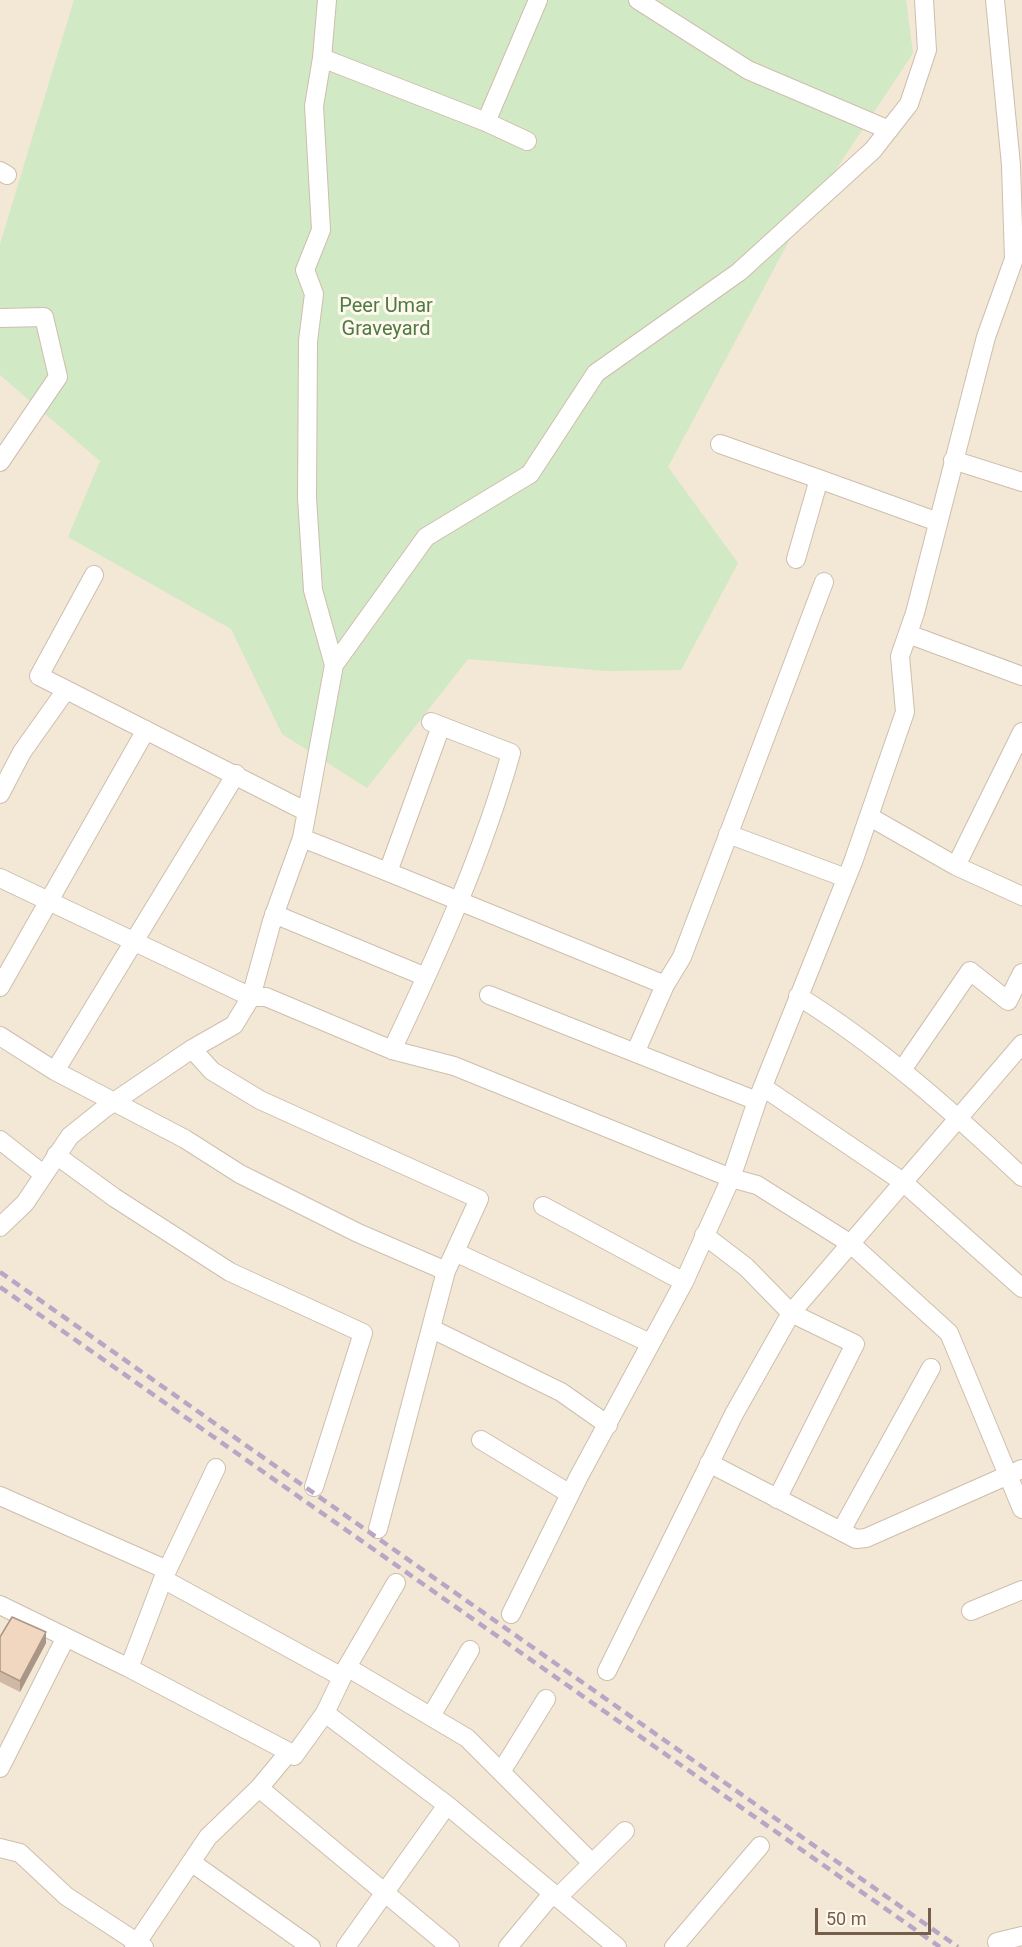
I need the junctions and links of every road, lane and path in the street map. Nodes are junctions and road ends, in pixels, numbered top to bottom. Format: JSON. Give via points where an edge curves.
{"nodes":[{"id":1,"x":327,"y":0,"type":"edge"},
{"id":2,"x":538,"y":0,"type":"edge"},
{"id":3,"x":638,"y":0,"type":"edge"},
{"id":4,"x":924,"y":0,"type":"edge"},
{"id":5,"x":995,"y":0,"type":"edge"},
{"id":6,"x":322,"y":58,"type":"junction"},
{"id":7,"x":1013,"y":117,"type":"edge"},
{"id":8,"x":486,"y":122,"type":"junction"},
{"id":9,"x":889,"y":130,"type":"junction"},
{"id":10,"x":527,"y":141,"type":"dead end"},
{"id":11,"x":0,"y":318,"type":"edge"},
{"id":12,"x":720,"y":444,"type":"dead end"},
{"id":13,"x":953,"y":459,"type":"junction"},
{"id":14,"x":0,"y":462,"type":"edge"},
{"id":15,"x":819,"y":479,"type":"junction"},
{"id":16,"x":1022,"y":482,"type":"edge"},
{"id":17,"x":938,"y":522,"type":"junction"},
{"id":18,"x":796,"y":559,"type":"dead end"},
{"id":19,"x":94,"y":575,"type":"dead end"},
{"id":20,"x":824,"y":582,"type":"dead end"},
{"id":21,"x":908,"y":634,"type":"junction"},
{"id":22,"x":334,"y":665,"type":"junction"},
{"id":23,"x":1022,"y":676,"type":"edge"},
{"id":24,"x":66,"y":690,"type":"junction"},
{"id":25,"x":146,"y":730,"type":"junction"},
{"id":26,"x":1022,"y":732,"type":"edge"},
{"id":27,"x":236,"y":774,"type":"junction"},
{"id":28,"x":0,"y":794,"type":"edge"},
{"id":29,"x":307,"y":812,"type":"junction"},
{"id":30,"x":870,"y":817,"type":"junction"},
{"id":31,"x":728,"y":834,"type":"junction"},
{"id":32,"x":302,"y":838,"type":"junction"},
{"id":33,"x":956,"y":866,"type":"junction"},
{"id":34,"x":388,"y":872,"type":"junction"},
{"id":35,"x":0,"y":878,"type":"edge"},
{"id":36,"x":846,"y":878,"type":"junction"},
{"id":37,"x":1022,"y":896,"type":"edge"},
{"id":38,"x":49,"y":901,"type":"junction"},
{"id":39,"x":459,"y":901,"type":"junction"},
{"id":40,"x":274,"y":914,"type":"junction"},
{"id":41,"x":134,"y":941,"type":"junction"},
{"id":42,"x":1022,"y":973,"type":"edge"},
{"id":43,"x":426,"y":977,"type":"junction"},
{"id":44,"x":665,"y":985,"type":"junction"},
{"id":45,"x":0,"y":987,"type":"edge"},
{"id":46,"x":489,"y":995,"type":"dead end"},
{"id":47,"x":798,"y":996,"type":"junction"},
{"id":48,"x":251,"y":997,"type":"junction"},
{"id":49,"x":0,"y":1036,"type":"edge"},
{"id":50,"x":1022,"y":1044,"type":"edge"},
{"id":51,"x":192,"y":1049,"type":"junction"},
{"id":52,"x":392,"y":1050,"type":"junction"},
{"id":53,"x":636,"y":1051,"type":"junction"},
{"id":54,"x":902,"y":1070,"type":"junction"},
{"id":55,"x":55,"y":1071,"type":"junction"},
{"id":56,"x":760,"y":1094,"type":"junction"},
{"id":57,"x":115,"y":1101,"type":"junction"},
{"id":58,"x":960,"y":1119,"type":"junction"},
{"id":59,"x":0,"y":1140,"type":"edge"},
{"id":60,"x":56,"y":1155,"type":"junction"},
{"id":61,"x":43,"y":1174,"type":"junction"},
{"id":62,"x":731,"y":1178,"type":"junction"},
{"id":63,"x":1022,"y":1178,"type":"edge"},
{"id":64,"x":903,"y":1182,"type":"junction"},
{"id":65,"x":543,"y":1206,"type":"dead end"},
{"id":66,"x":0,"y":1227,"type":"edge"},
{"id":67,"x":704,"y":1235,"type":"junction"},
{"id":68,"x":851,"y":1244,"type":"junction"},
{"id":69,"x":455,"y":1252,"type":"junction"},
{"id":70,"x":446,"y":1272,"type":"junction"},
{"id":71,"x":684,"y":1282,"type":"junction"},
{"id":72,"x":1022,"y":1288,"type":"edge"},
{"id":73,"x":790,"y":1313,"type":"junction"},
{"id":74,"x":432,"y":1329,"type":"junction"},
{"id":75,"x":650,"y":1343,"type":"junction"},
{"id":76,"x":931,"y":1368,"type":"dead end"},
{"id":77,"x":608,"y":1425,"type":"junction"},
{"id":78,"x":481,"y":1440,"type":"dead end"},
{"id":79,"x":709,"y":1463,"type":"junction"},
{"id":80,"x":216,"y":1468,"type":"dead end"},
{"id":81,"x":1015,"y":1471,"type":"edge"},
{"id":82,"x":314,"y":1487,"type":"dead end"},
{"id":83,"x":570,"y":1494,"type":"junction"},
{"id":84,"x":0,"y":1496,"type":"edge"},
{"id":85,"x":777,"y":1498,"type":"junction"},
{"id":86,"x":1022,"y":1509,"type":"edge"},
{"id":87,"x":378,"y":1529,"type":"dead end"},
{"id":88,"x":841,"y":1531,"type":"junction"},
{"id":89,"x":165,"y":1575,"type":"junction"},
{"id":90,"x":396,"y":1583,"type":"dead end"},
{"id":91,"x":1022,"y":1590,"type":"edge"},
{"id":92,"x":0,"y":1605,"type":"edge"},
{"id":93,"x":970,"y":1611,"type":"dead end"},
{"id":94,"x":511,"y":1614,"type":"dead end"},
{"id":95,"x":65,"y":1639,"type":"junction"},
{"id":96,"x":470,"y":1650,"type":"dead end"},
{"id":97,"x":129,"y":1668,"type":"junction"},
{"id":98,"x":607,"y":1671,"type":"dead end"},
{"id":99,"x":344,"y":1672,"type":"junction"},
{"id":100,"x":546,"y":1699,"type":"dead end"},
{"id":101,"x":326,"y":1713,"type":"junction"},
{"id":102,"x":431,"y":1716,"type":"junction"},
{"id":103,"x":289,"y":1752,"type":"junction"},
{"id":104,"x":0,"y":1768,"type":"edge"},
{"id":105,"x":501,"y":1772,"type":"junction"},
{"id":106,"x":260,"y":1788,"type":"junction"},
{"id":107,"x":447,"y":1805,"type":"junction"},
{"id":108,"x":625,"y":1831,"type":"dead end"},
{"id":109,"x":760,"y":1846,"type":"dead end"},
{"id":110,"x":0,"y":1848,"type":"edge"},
{"id":111,"x":191,"y":1862,"type":"junction"},
{"id":112,"x":592,"y":1863,"type":"junction"},
{"id":113,"x":384,"y":1892,"type":"junction"},
{"id":114,"x":554,"y":1896,"type":"junction"},
{"id":115,"x":1022,"y":1936,"type":"edge"},
{"id":116,"x":997,"y":1942,"type":"dead end"},
{"id":117,"x":138,"y":1945,"type":"edge"},
{"id":118,"x":310,"y":1947,"type":"edge"},
{"id":119,"x":346,"y":1947,"type":"edge"},
{"id":120,"x":450,"y":1947,"type":"edge"},
{"id":121,"x":508,"y":1947,"type":"edge"},
{"id":122,"x":617,"y":1947,"type":"edge"},
{"id":123,"x":674,"y":1947,"type":"edge"}],
"edges":[{"from":1,"to":6,"type":"street"},
{"from":2,"to":8,"type":"street"},
{"from":3,"to":9,"type":"street","via":[[748,70]]},
{"from":4,"to":9,"type":"street","via":[[927,50],[909,104]]},
{"from":5,"to":7,"type":"street"},
{"from":6,"to":8,"type":"street"},
{"from":6,"to":22,"type":"street","via":[[314,106],[321,230],[305,270],[314,294],[308,341],[307,498],[313,590]]},
{"from":7,"to":13,"type":"street","via":[[1014,259],[986,337]]},
{"from":8,"to":10,"type":"street"},
{"from":9,"to":22,"type":"street","via":[[873,150],[739,272],[596,373],[530,474],[426,537]]},
{"from":11,"to":14,"type":"street","via":[[44,317],[58,377]]},
{"from":12,"to":15,"type":"street"},
{"from":13,"to":16,"type":"street"},
{"from":13,"to":17,"type":"street"},
{"from":15,"to":17,"type":"street"},
{"from":15,"to":18,"type":"street"},
{"from":17,"to":21,"type":"street"},
{"from":19,"to":24,"type":"street","via":[[39,676]]},
{"from":20,"to":31,"type":"street"},
{"from":21,"to":23,"type":"street"},
{"from":21,"to":30,"type":"street","via":[[900,656],[905,712]]},
{"from":22,"to":29,"type":"street"},
{"from":24,"to":25,"type":"street"},
{"from":24,"to":28,"type":"street","via":[[22,752]]},
{"from":25,"to":27,"type":"street"},
{"from":25,"to":38,"type":"street"},
{"from":26,"to":33,"type":"street"},
{"from":27,"to":29,"type":"street"},
{"from":27,"to":41,"type":"street"},
{"from":29,"to":32,"type":"street"},
{"from":30,"to":33,"type":"street"},
{"from":30,"to":36,"type":"street"},
{"from":31,"to":36,"type":"street"},
{"from":31,"to":44,"type":"street","via":[[682,957]]},
{"from":32,"to":34,"type":"street"},
{"from":32,"to":40,"type":"street"},
{"from":33,"to":37,"type":"street"},
{"from":34,"to":39,"type":"street"},
{"from":34,"to":39,"type":"street","via":[[436,724],[511,753],[496,806]]},
{"from":35,"to":38,"type":"street"},
{"from":36,"to":47,"type":"street"},
{"from":38,"to":41,"type":"street"},
{"from":38,"to":45,"type":"street"},
{"from":39,"to":43,"type":"street"},
{"from":39,"to":44,"type":"street"},
{"from":40,"to":43,"type":"street"},
{"from":40,"to":48,"type":"street"},
{"from":41,"to":48,"type":"street"},
{"from":41,"to":55,"type":"street"},
{"from":42,"to":54,"type":"street","via":[[1008,1000],[969,971]]},
{"from":43,"to":52,"type":"street"},
{"from":44,"to":53,"type":"street"},
{"from":46,"to":53,"type":"street"},
{"from":47,"to":54,"type":"street"},
{"from":47,"to":56,"type":"street"},
{"from":48,"to":51,"type":"street","via":[[234,1025]]},
{"from":48,"to":52,"type":"street","via":[[266,997]]},
{"from":49,"to":55,"type":"street"},
{"from":50,"to":58,"type":"street"},
{"from":51,"to":57,"type":"street"},
{"from":51,"to":69,"type":"street","via":[[212,1071],[260,1100],[479,1198]]},
{"from":52,"to":62,"type":"street","via":[[454,1066]]},
{"from":53,"to":56,"type":"street"},
{"from":54,"to":58,"type":"street"},
{"from":55,"to":57,"type":"street"},
{"from":56,"to":62,"type":"street"},
{"from":56,"to":64,"type":"street"},
{"from":57,"to":60,"type":"street","via":[[70,1136]]},
{"from":57,"to":70,"type":"street","via":[[240,1174]]},
{"from":58,"to":63,"type":"street"},
{"from":58,"to":64,"type":"street"},
{"from":59,"to":61,"type":"street"},
{"from":60,"to":61,"type":"street"},
{"from":60,"to":82,"type":"street","via":[[230,1272],[363,1333]]},
{"from":61,"to":66,"type":"street","via":[[25,1203]]},
{"from":62,"to":67,"type":"street"},
{"from":62,"to":68,"type":"street","via":[[757,1185]]},
{"from":64,"to":68,"type":"street"},
{"from":64,"to":72,"type":"street"},
{"from":65,"to":71,"type":"street"},
{"from":67,"to":71,"type":"street"},
{"from":67,"to":73,"type":"street","via":[[746,1267]]},
{"from":68,"to":73,"type":"street"},
{"from":68,"to":81,"type":"street","via":[[949,1334]]},
{"from":69,"to":70,"type":"street"},
{"from":69,"to":75,"type":"street"},
{"from":70,"to":74,"type":"street"},
{"from":71,"to":75,"type":"street"},
{"from":73,"to":79,"type":"street"},
{"from":73,"to":85,"type":"street","via":[[855,1344]]},
{"from":74,"to":77,"type":"street","via":[[561,1392]]},
{"from":74,"to":87,"type":"street"},
{"from":75,"to":77,"type":"street"},
{"from":76,"to":88,"type":"street"},
{"from":77,"to":83,"type":"street"},
{"from":78,"to":83,"type":"street"},
{"from":79,"to":85,"type":"street"},
{"from":79,"to":98,"type":"street"},
{"from":80,"to":89,"type":"street"},
{"from":81,"to":86,"type":"street"},
{"from":81,"to":88,"type":"street","via":[[866,1538],[856,1539]]},
{"from":83,"to":94,"type":"street"},
{"from":84,"to":89,"type":"street"},
{"from":85,"to":88,"type":"street"},
{"from":89,"to":97,"type":"street"},
{"from":89,"to":99,"type":"street"},
{"from":90,"to":99,"type":"street"},
{"from":91,"to":93,"type":"street"},
{"from":92,"to":95,"type":"street"},
{"from":95,"to":97,"type":"street"},
{"from":95,"to":104,"type":"street"},
{"from":96,"to":102,"type":"street"},
{"from":97,"to":103,"type":"street"},
{"from":99,"to":101,"type":"street"},
{"from":99,"to":102,"type":"street"},
{"from":100,"to":105,"type":"street"},
{"from":101,"to":103,"type":"street","via":[[294,1756]]},
{"from":101,"to":107,"type":"street"},
{"from":102,"to":105,"type":"street","via":[[467,1738]]},
{"from":103,"to":106,"type":"street"},
{"from":105,"to":112,"type":"street"},
{"from":106,"to":111,"type":"street","via":[[208,1837]]},
{"from":106,"to":113,"type":"street"},
{"from":107,"to":113,"type":"street"},
{"from":107,"to":114,"type":"street"},
{"from":108,"to":112,"type":"street"},
{"from":109,"to":123,"type":"street"},
{"from":110,"to":117,"type":"street","via":[[20,1854],[66,1896]]},
{"from":111,"to":117,"type":"street"},
{"from":111,"to":118,"type":"street"},
{"from":112,"to":114,"type":"street"},
{"from":113,"to":119,"type":"street"},
{"from":113,"to":120,"type":"street"},
{"from":114,"to":121,"type":"street"},
{"from":114,"to":122,"type":"street"},
{"from":115,"to":116,"type":"street"}]}
